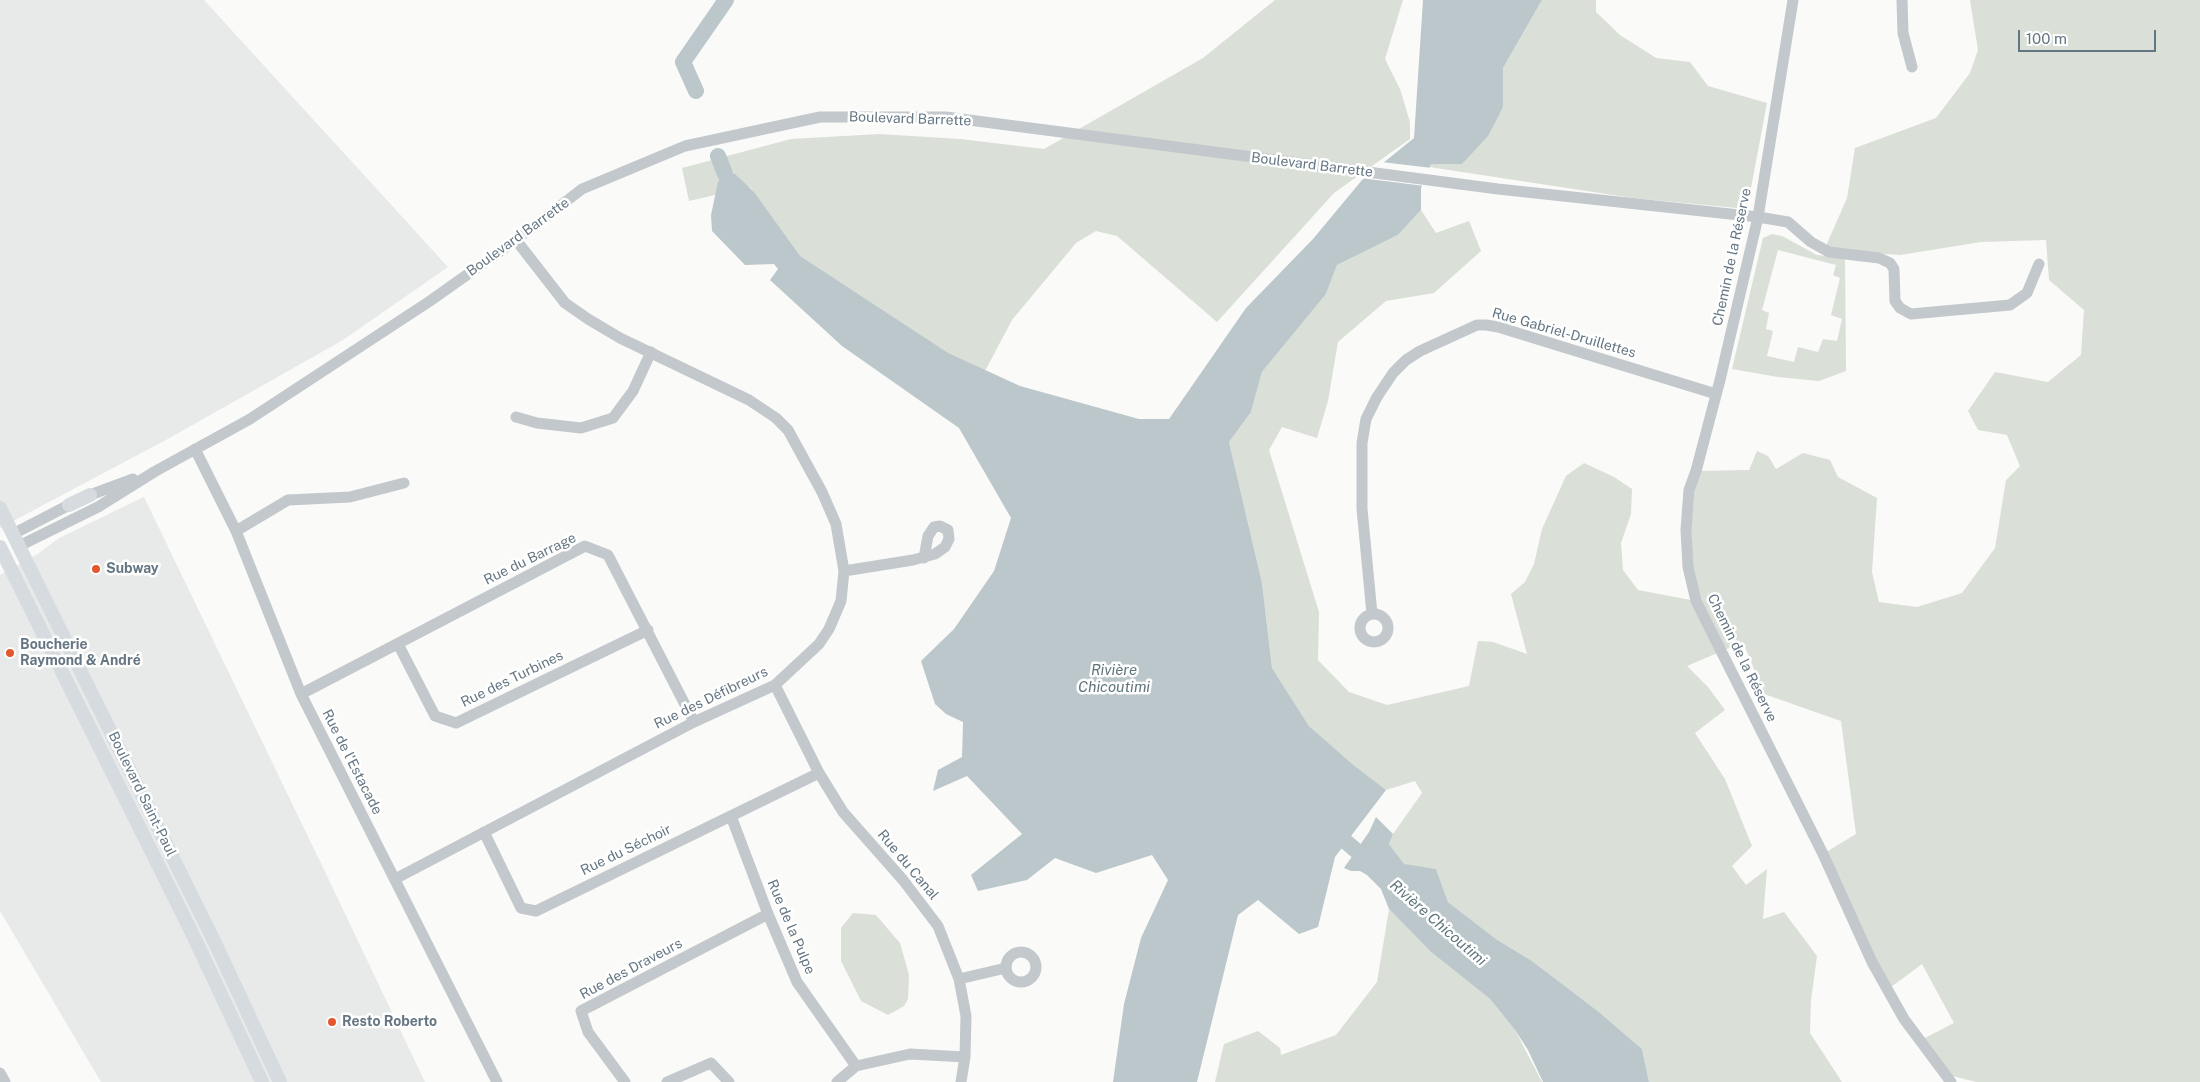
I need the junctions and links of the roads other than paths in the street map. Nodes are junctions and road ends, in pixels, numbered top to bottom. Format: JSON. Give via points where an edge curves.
{"nodes":[{"id":1,"x":1793,"y":0,"type":"edge"},
{"id":2,"x":1902,"y":0,"type":"edge"},
{"id":3,"x":1912,"y":67,"type":"dead end"},
{"id":4,"x":1758,"y":217,"type":"junction"},
{"id":5,"x":516,"y":240,"type":"junction"},
{"id":6,"x":2039,"y":264,"type":"dead end"},
{"id":7,"x":651,"y":352,"type":"junction"},
{"id":8,"x":1716,"y":394,"type":"junction"},
{"id":9,"x":516,"y":417,"type":"dead end"},
{"id":10,"x":195,"y":449,"type":"junction"},
{"id":11,"x":154,"y":472,"type":"junction"},
{"id":12,"x":404,"y":483,"type":"dead end"},
{"id":13,"x":90,"y":495,"type":"joint"},
{"id":14,"x":69,"y":505,"type":"joint"},
{"id":15,"x":0,"y":508,"type":"edge"},
{"id":16,"x":236,"y":530,"type":"junction"},
{"id":17,"x":13,"y":534,"type":"junction"},
{"id":18,"x":20,"y":546,"type":"junction"},
{"id":19,"x":1,"y":549,"type":"edge"},
{"id":20,"x":924,"y":558,"type":"dead end"},
{"id":21,"x":844,"y":571,"type":"junction"},
{"id":22,"x":1372,"y":614,"type":"dead end"},
{"id":23,"x":648,"y":630,"type":"junction"},
{"id":24,"x":398,"y":644,"type":"junction"},
{"id":25,"x":775,"y":686,"type":"junction"},
{"id":26,"x":301,"y":694,"type":"junction"},
{"id":27,"x":694,"y":722,"type":"junction"},
{"id":28,"x":819,"y":772,"type":"junction"},
{"id":29,"x":731,"y":816,"type":"junction"},
{"id":30,"x":484,"y":832,"type":"junction"},
{"id":31,"x":395,"y":879,"type":"junction"},
{"id":32,"x":768,"y":914,"type":"junction"},
{"id":33,"x":1006,"y":968,"type":"dead end"},
{"id":34,"x":959,"y":979,"type":"junction"},
{"id":35,"x":965,"y":1057,"type":"junction"},
{"id":36,"x":856,"y":1066,"type":"junction"},
{"id":37,"x":0,"y":1073,"type":"edge"},
{"id":38,"x":5,"y":1082,"type":"edge"},
{"id":39,"x":262,"y":1082,"type":"edge"},
{"id":40,"x":280,"y":1082,"type":"edge"},
{"id":41,"x":497,"y":1082,"type":"edge"},
{"id":42,"x":625,"y":1082,"type":"edge"},
{"id":43,"x":667,"y":1082,"type":"edge"},
{"id":44,"x":730,"y":1082,"type":"edge"},
{"id":45,"x":837,"y":1082,"type":"edge"},
{"id":46,"x":961,"y":1082,"type":"edge"},
{"id":47,"x":1951,"y":1082,"type":"edge"}],
"edges":[{"from":1,"to":4,"type":"street","name":"Chemin de la Réserve"},
{"from":2,"to":3,"type":"street","via":[[1903,34]]},
{"from":4,"to":5,"type":"street","name":"Boulevard Barrette","via":[[1498,189],[946,118],[820,117],[685,146],[582,189]]},
{"from":4,"to":6,"type":"street","name":"Boulevard Barrette","via":[[1788,222],[1811,242],[1829,252],[1879,258],[1890,263],[1894,269],[1895,301],[1911,314],[2010,305],[2027,292]]},
{"from":4,"to":8,"type":"street","name":"Chemin de la Réserve"},
{"from":5,"to":7,"type":"street","name":"Rue des Défibreurs","via":[[565,303],[620,338]]},
{"from":5,"to":10,"type":"street","name":"Boulevard Barrette","via":[[250,419]]},
{"from":7,"to":9,"type":"street","via":[[633,391],[613,418],[582,428]]},
{"from":7,"to":21,"type":"street","name":"Rue des Défibreurs","via":[[749,400],[788,430],[836,524]]},
{"from":8,"to":22,"type":"street","name":"Rue Gabriel-Druillettes","via":[[1486,325],[1477,325],[1406,360],[1377,397],[1366,419],[1362,443],[1362,509]]},
{"from":8,"to":47,"type":"street","name":"Chemin de la Réserve","via":[[1689,490],[1688,567],[1696,601],[1823,854],[1872,962],[1904,1019]]},
{"from":10,"to":11,"type":"street","name":"Boulevard Barrette"},
{"from":10,"to":16,"type":"street","name":"Rue de l'Estacade"},
{"from":11,"to":13,"type":"street","name":"Boulevard Barrette"},
{"from":11,"to":18,"type":"street","name":"Boulevard Barrette","via":[[98,507]]},
{"from":12,"to":16,"type":"street","via":[[350,497],[288,500]]},
{"from":13,"to":14,"type":"main road","name":"Boulevard Barrette"},
{"from":14,"to":17,"type":"street","name":"Boulevard Barrette"},
{"from":15,"to":17,"type":"main road","name":"Boulevard Saint-Paul"},
{"from":16,"to":26,"type":"street","name":"Rue de l'Estacade"},
{"from":17,"to":18,"type":"main road","name":"Boulevard Saint-Paul"},
{"from":17,"to":19,"type":"main road","name":"Boulevard Barrette"},
{"from":18,"to":19,"type":"main road","name":"Boulevard Barrette"},
{"from":18,"to":40,"type":"main road","name":"Boulevard Saint-Paul"},
{"from":19,"to":39,"type":"main road","name":"Boulevard Saint-Paul"},
{"from":20,"to":21,"type":"street"},
{"from":21,"to":25,"type":"street","name":"Rue des Défibreurs","via":[[841,601],[829,629],[819,644]]},
{"from":23,"to":24,"type":"street","name":"Rue des Turbines","via":[[456,723],[435,716]]},
{"from":23,"to":24,"type":"street","name":"Rue du Barrage","via":[[608,555],[585,546]]},
{"from":23,"to":27,"type":"street","name":"Rue du Barrage"},
{"from":24,"to":26,"type":"street","name":"Rue du Barrage"},
{"from":25,"to":27,"type":"street","name":"Rue des Défibreurs"},
{"from":25,"to":28,"type":"street","name":"Rue du Canal"},
{"from":26,"to":31,"type":"street","name":"Rue de l'Estacade"},
{"from":27,"to":30,"type":"street","name":"Rue des Défibreurs"},
{"from":28,"to":29,"type":"street","name":"Rue du Séchoir"},
{"from":28,"to":34,"type":"street","name":"Rue du Canal","via":[[843,812],[903,880],[938,926]]},
{"from":29,"to":30,"type":"street","name":"Rue du Séchoir","via":[[536,911],[521,908]]},
{"from":29,"to":32,"type":"street","name":"Rue de la Pulpe"},
{"from":30,"to":31,"type":"street","name":"Rue des Défibreurs"},
{"from":31,"to":41,"type":"street","name":"Rue de l'Estacade"},
{"from":32,"to":36,"type":"street","name":"Rue de la Pulpe","via":[[797,982]]},
{"from":32,"to":42,"type":"street","name":"Rue des Draveurs","via":[[581,1012],[588,1032]]},
{"from":33,"to":34,"type":"street"},
{"from":34,"to":35,"type":"street","name":"Rue du Canal","via":[[966,1016]]},
{"from":35,"to":36,"type":"street","via":[[910,1054]]},
{"from":35,"to":46,"type":"street","name":"Rue du Canal"},
{"from":36,"to":45,"type":"street"},
{"from":37,"to":38,"type":"street"},
{"from":43,"to":44,"type":"street","via":[[711,1064]]}]}
